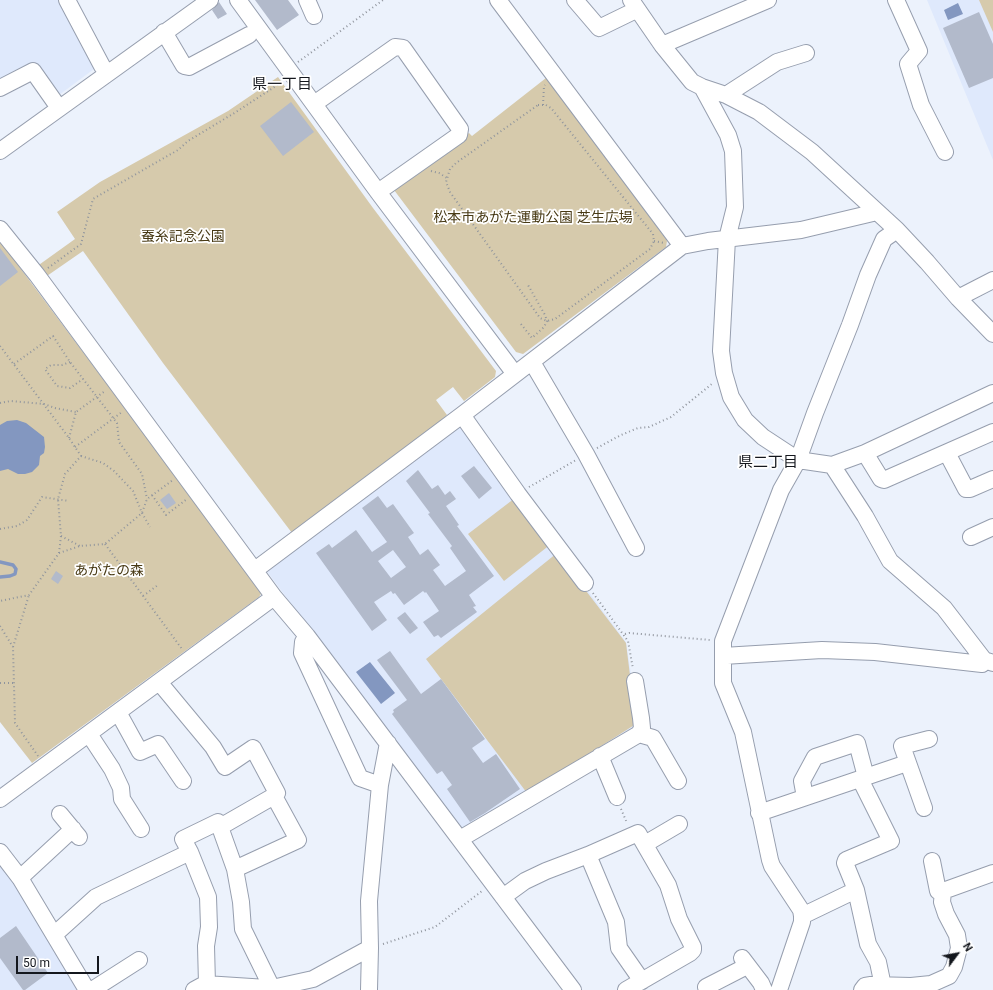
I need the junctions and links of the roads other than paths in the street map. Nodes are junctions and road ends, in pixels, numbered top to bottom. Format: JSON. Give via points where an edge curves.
{"nodes":[{"id":1,"x":67,"y":0,"type":"edge"},
{"id":2,"x":210,"y":0,"type":"edge"},
{"id":3,"x":238,"y":0,"type":"edge"},
{"id":4,"x":307,"y":0,"type":"edge"},
{"id":5,"x":498,"y":0,"type":"edge"},
{"id":6,"x":575,"y":0,"type":"edge"},
{"id":7,"x":896,"y":0,"type":"edge"},
{"id":8,"x":764,"y":1,"type":"edge"},
{"id":9,"x":634,"y":5,"type":"edge"},
{"id":10,"x":314,"y":16,"type":"dead end"},
{"id":11,"x":164,"y":32,"type":"junction"},
{"id":12,"x":249,"y":35,"type":"dead end"},
{"id":13,"x":662,"y":45,"type":"junction"},
{"id":14,"x":806,"y":53,"type":"dead end"},
{"id":15,"x":108,"y":73,"type":"junction"},
{"id":16,"x":702,"y":87,"type":"junction"},
{"id":17,"x":0,"y":88,"type":"edge"},
{"id":18,"x":726,"y":95,"type":"junction"},
{"id":19,"x":314,"y":104,"type":"junction"},
{"id":20,"x":59,"y":108,"type":"junction"},
{"id":21,"x":0,"y":151,"type":"edge"},
{"id":22,"x":945,"y":152,"type":"dead end"},
{"id":23,"x":378,"y":192,"type":"junction"},
{"id":24,"x":877,"y":212,"type":"junction"},
{"id":25,"x":0,"y":229,"type":"edge"},
{"id":26,"x":897,"y":230,"type":"junction"},
{"id":27,"x":727,"y":239,"type":"junction"},
{"id":28,"x":682,"y":246,"type":"junction"},
{"id":29,"x":993,"y":280,"type":"edge"},
{"id":30,"x":958,"y":298,"type":"junction"},
{"id":31,"x":993,"y":334,"type":"edge"},
{"id":32,"x":532,"y":362,"type":"junction"},
{"id":33,"x":515,"y":374,"type":"junction"},
{"id":34,"x":990,"y":399,"type":"edge"},
{"id":35,"x":462,"y":415,"type":"junction"},
{"id":36,"x":993,"y":432,"type":"edge"},
{"id":37,"x":864,"y":453,"type":"junction"},
{"id":38,"x":947,"y":453,"type":"junction"},
{"id":39,"x":798,"y":460,"type":"junction"},
{"id":40,"x":832,"y":465,"type":"junction"},
{"id":41,"x":993,"y":479,"type":"edge"},
{"id":42,"x":993,"y":527,"type":"edge"},
{"id":43,"x":971,"y":537,"type":"dead end"},
{"id":44,"x":636,"y":548,"type":"dead end"},
{"id":45,"x":255,"y":570,"type":"junction"},
{"id":46,"x":585,"y":583,"type":"road end"},
{"id":47,"x":274,"y":597,"type":"junction"},
{"id":48,"x":307,"y":636,"type":"junction"},
{"id":49,"x":723,"y":649,"type":"junction"},
{"id":50,"x":989,"y":662,"type":"edge"},
{"id":51,"x":635,"y":681,"type":"road end"},
{"id":52,"x":159,"y":682,"type":"junction"},
{"id":53,"x":118,"y":712,"type":"junction"},
{"id":54,"x":89,"y":734,"type":"junction"},
{"id":55,"x":639,"y":734,"type":"junction"},
{"id":56,"x":929,"y":739,"type":"dead end"},
{"id":57,"x":388,"y":743,"type":"junction"},
{"id":58,"x":600,"y":756,"type":"junction"},
{"id":59,"x":907,"y":763,"type":"junction"},
{"id":60,"x":863,"y":778,"type":"junction"},
{"id":61,"x":183,"y":781,"type":"dead end"},
{"id":62,"x":678,"y":781,"type":"dead end"},
{"id":63,"x":380,"y":785,"type":"junction"},
{"id":64,"x":274,"y":796,"type":"junction"},
{"id":65,"x":617,"y":798,"type":"road end"},
{"id":66,"x":805,"y":798,"type":"junction"},
{"id":67,"x":0,"y":799,"type":"edge"},
{"id":68,"x":924,"y":808,"type":"dead end"},
{"id":69,"x":759,"y":812,"type":"junction"},
{"id":70,"x":60,"y":814,"type":"dead end"},
{"id":71,"x":679,"y":824,"type":"dead end"},
{"id":72,"x":220,"y":827,"type":"junction"},
{"id":73,"x":141,"y":829,"type":"dead end"},
{"id":74,"x":460,"y":839,"type":"junction"},
{"id":75,"x":638,"y":840,"type":"junction"},
{"id":76,"x":0,"y":852,"type":"edge"},
{"id":77,"x":190,"y":852,"type":"junction"},
{"id":78,"x":588,"y":855,"type":"junction"},
{"id":79,"x":932,"y":861,"type":"dead end"},
{"id":80,"x":235,"y":869,"type":"junction"},
{"id":81,"x":993,"y":873,"type":"edge"},
{"id":82,"x":20,"y":878,"type":"junction"},
{"id":83,"x":856,"y":890,"type":"junction"},
{"id":84,"x":943,"y":891,"type":"junction"},
{"id":85,"x":503,"y":897,"type":"junction"},
{"id":86,"x":802,"y":916,"type":"junction"},
{"id":87,"x":54,"y":935,"type":"junction"},
{"id":88,"x":370,"y":948,"type":"junction"},
{"id":89,"x":139,"y":960,"type":"dead end"},
{"id":90,"x":642,"y":981,"type":"junction"},
{"id":91,"x":883,"y":986,"type":"junction"},
{"id":92,"x":201,"y":987,"type":"edge"},
{"id":93,"x":706,"y":987,"type":"dead end"},
{"id":94,"x":269,"y":989,"type":"edge"},
{"id":95,"x":87,"y":990,"type":"edge"},
{"id":96,"x":92,"y":990,"type":"edge"},
{"id":97,"x":369,"y":990,"type":"edge"},
{"id":98,"x":573,"y":990,"type":"edge"},
{"id":99,"x":626,"y":990,"type":"edge"},
{"id":100,"x":764,"y":990,"type":"edge"},
{"id":101,"x":778,"y":990,"type":"edge"},
{"id":102,"x":862,"y":990,"type":"edge"}],
"edges":[{"from":1,"to":15,"type":"street"},
{"from":2,"to":11,"type":"street"},
{"from":3,"to":19,"type":"street"},
{"from":4,"to":10,"type":"street"},
{"from":5,"to":28,"type":"street"},
{"from":6,"to":9,"type":"street","via":[[599,28]]},
{"from":7,"to":22,"type":"street","via":[[919,51],[908,64],[921,105]]},
{"from":8,"to":13,"type":"street"},
{"from":9,"to":13,"type":"street"},
{"from":11,"to":12,"type":"street","via":[[184,66],[189,66]]},
{"from":11,"to":15,"type":"street"},
{"from":13,"to":16,"type":"street","via":[[692,82]]},
{"from":14,"to":18,"type":"street","via":[[777,62]]},
{"from":15,"to":20,"type":"street"},
{"from":16,"to":18,"type":"street"},
{"from":16,"to":27,"type":"street","via":[[728,135],[733,151],[735,207]]},
{"from":17,"to":20,"type":"street","via":[[33,71]]},
{"from":18,"to":24,"type":"street","via":[[759,112],[812,152]]},
{"from":19,"to":23,"type":"street"},
{"from":19,"to":23,"type":"street","via":[[395,47],[403,48],[460,128],[459,135]]},
{"from":20,"to":21,"type":"street"},
{"from":23,"to":33,"type":"street"},
{"from":24,"to":26,"type":"street"},
{"from":24,"to":27,"type":"street","via":[[801,230]]},
{"from":25,"to":45,"type":"street"},
{"from":26,"to":30,"type":"street"},
{"from":26,"to":39,"type":"street","via":[[884,239],[868,275]]},
{"from":27,"to":28,"type":"street"},
{"from":27,"to":39,"type":"street","via":[[720,351],[731,397],[745,420],[763,437]]},
{"from":28,"to":32,"type":"street"},
{"from":29,"to":30,"type":"street"},
{"from":30,"to":31,"type":"street"},
{"from":32,"to":33,"type":"street"},
{"from":32,"to":44,"type":"street","via":[[586,454]]},
{"from":33,"to":35,"type":"street"},
{"from":34,"to":37,"type":"street"},
{"from":35,"to":45,"type":"street"},
{"from":35,"to":46,"type":"street"},
{"from":36,"to":38,"type":"street"},
{"from":37,"to":38,"type":"street","via":[[884,480]]},
{"from":37,"to":40,"type":"street"},
{"from":38,"to":41,"type":"street","via":[[966,489]]},
{"from":39,"to":40,"type":"street"},
{"from":39,"to":49,"type":"street","via":[[781,490]]},
{"from":40,"to":50,"type":"street","via":[[890,561],[944,608]]},
{"from":42,"to":43,"type":"street"},
{"from":45,"to":47,"type":"street"},
{"from":47,"to":48,"type":"street"},
{"from":47,"to":52,"type":"street"},
{"from":48,"to":57,"type":"street"},
{"from":48,"to":63,"type":"street","via":[[303,642],[302,653],[360,778]]},
{"from":49,"to":50,"type":"street","via":[[875,652],[982,664]]},
{"from":49,"to":69,"type":"street","via":[[723,683],[743,732]]},
{"from":51,"to":55,"type":"street","via":[[642,728]]},
{"from":52,"to":53,"type":"street"},
{"from":52,"to":64,"type":"street","via":[[213,747],[224,767],[253,748],[278,793]]},
{"from":53,"to":54,"type":"street"},
{"from":53,"to":61,"type":"street","via":[[140,752],[158,744]]},
{"from":54,"to":67,"type":"street"},
{"from":54,"to":73,"type":"street","via":[[112,769],[121,788],[122,799]]},
{"from":55,"to":58,"type":"street"},
{"from":55,"to":62,"type":"street","via":[[653,738]]},
{"from":56,"to":59,"type":"street","via":[[902,746]]},
{"from":57,"to":63,"type":"street"},
{"from":57,"to":74,"type":"street"},
{"from":58,"to":65,"type":"street"},
{"from":58,"to":74,"type":"street"},
{"from":59,"to":60,"type":"street"},
{"from":59,"to":68,"type":"street"},
{"from":60,"to":66,"type":"street"},
{"from":60,"to":66,"type":"street","via":[[857,743],[815,757],[802,782]]},
{"from":60,"to":83,"type":"street","via":[[891,841],[846,860]]},
{"from":63,"to":88,"type":"street","via":[[369,901]]},
{"from":64,"to":72,"type":"street"},
{"from":64,"to":80,"type":"street","via":[[298,840]]},
{"from":66,"to":69,"type":"street"},
{"from":69,"to":86,"type":"street","via":[[772,866]]},
{"from":70,"to":82,"type":"street","via":[[76,833]]},
{"from":71,"to":75,"type":"street"},
{"from":72,"to":77,"type":"street","via":[[218,822],[183,839]]},
{"from":72,"to":80,"type":"street"},
{"from":74,"to":85,"type":"street"},
{"from":75,"to":78,"type":"street"},
{"from":75,"to":90,"type":"street","via":[[668,885],[679,919],[693,947],[690,953]]},
{"from":76,"to":82,"type":"street"},
{"from":77,"to":87,"type":"street","via":[[96,897]]},
{"from":77,"to":92,"type":"street","via":[[208,897],[209,927]]},
{"from":78,"to":85,"type":"street","via":[[546,870]]},
{"from":78,"to":90,"type":"street","via":[[616,922],[619,948]]},
{"from":79,"to":84,"type":"street","via":[[938,891]]},
{"from":80,"to":94,"type":"street","via":[[243,929]]},
{"from":81,"to":84,"type":"street"},
{"from":82,"to":87,"type":"street"},
{"from":83,"to":86,"type":"street"},
{"from":83,"to":91,"type":"street","via":[[868,944],[878,962]]},
{"from":84,"to":91,"type":"street","via":[[942,902],[957,935],[959,948],[949,976],[931,984]]},
{"from":85,"to":98,"type":"street"},
{"from":86,"to":101,"type":"street"},
{"from":87,"to":95,"type":"street"},
{"from":88,"to":94,"type":"street","via":[[313,979]]},
{"from":88,"to":97,"type":"street"},
{"from":89,"to":96,"type":"street"},
{"from":90,"to":99,"type":"street"},
{"from":91,"to":102,"type":"street","via":[[865,986]]},
{"from":92,"to":94,"type":"street"},
{"from":93,"to":100,"type":"street","via":[[745,962]]}]}
